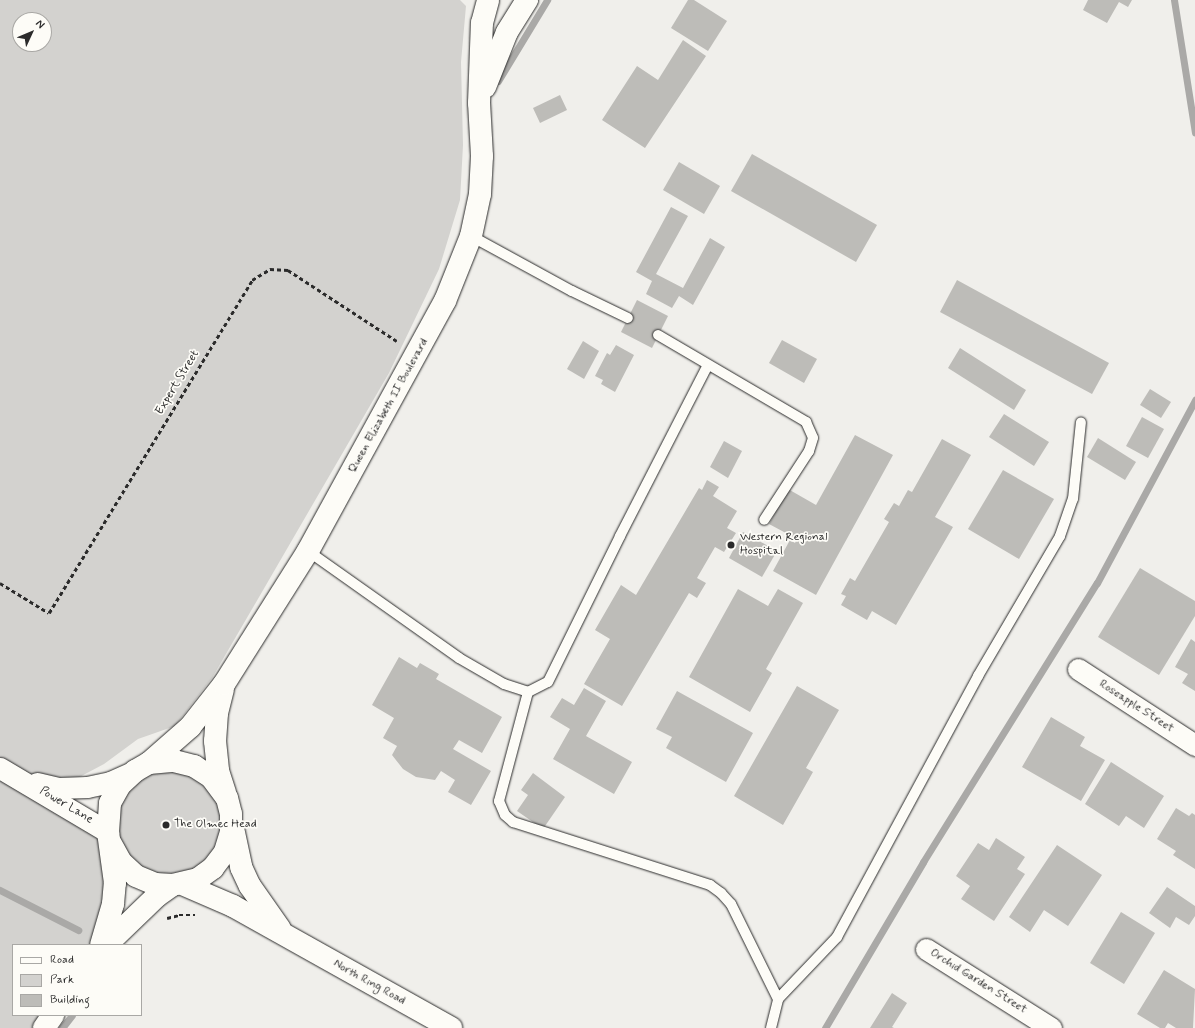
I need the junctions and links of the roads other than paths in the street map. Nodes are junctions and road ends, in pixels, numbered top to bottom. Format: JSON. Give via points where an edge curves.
{"nodes":[{"id":1,"x":488,"y":0,"type":"edge"},
{"id":2,"x":527,"y":0,"type":"edge"},
{"id":3,"x":479,"y":103,"type":"junction"},
{"id":4,"x":471,"y":236,"type":"junction"},
{"id":5,"x":628,"y":318,"type":"dead end"},
{"id":6,"x":658,"y":335,"type":"dead end"},
{"id":7,"x":708,"y":365,"type":"junction"},
{"id":8,"x":1081,"y":422,"type":"dead end"},
{"id":9,"x":764,"y":520,"type":"dead end"},
{"id":10,"x":308,"y":551,"type":"junction"},
{"id":11,"x":1078,"y":669,"type":"dead end"},
{"id":12,"x":224,"y":684,"type":"junction"},
{"id":13,"x":528,"y":692,"type":"junction"},
{"id":14,"x":1195,"y":745,"type":"edge"},
{"id":15,"x":142,"y":767,"type":"junction"},
{"id":16,"x":0,"y":768,"type":"edge"},
{"id":17,"x":23,"y":780,"type":"junction"},
{"id":18,"x":229,"y":806,"type":"junction"},
{"id":19,"x":109,"y":838,"type":"junction"},
{"id":20,"x":178,"y":885,"type":"junction"},
{"id":21,"x":288,"y":938,"type":"junction"},
{"id":22,"x":101,"y":944,"type":"edge"},
{"id":23,"x":107,"y":944,"type":"edge"},
{"id":24,"x":926,"y":949,"type":"dead end"},
{"id":25,"x":778,"y":1000,"type":"junction"},
{"id":26,"x":52,"y":1016,"type":"edge"},
{"id":27,"x":44,"y":1028,"type":"edge"},
{"id":28,"x":451,"y":1028,"type":"edge"},
{"id":29,"x":771,"y":1028,"type":"edge"},
{"id":30,"x":1051,"y":1028,"type":"edge"}],
"edges":[{"from":1,"to":3,"type":"street","name":"Queen Elizabeth II Boulevard","via":[[482,23]]},
{"from":2,"to":3,"type":"street","name":"Queen Elizabeth II Boulevard","via":[[507,32]]},
{"from":3,"to":4,"type":"street","name":"Queen Elizabeth II Boulevard","via":[[482,156],[480,194]]},
{"from":4,"to":5,"type":"lane"},
{"from":4,"to":10,"type":"street","name":"Queen Elizabeth II Boulevard","via":[[445,301],[418,355]]},
{"from":6,"to":7,"type":"lane"},
{"from":7,"to":9,"type":"lane","via":[[806,422],[813,438],[809,451]]},
{"from":7,"to":13,"type":"lane","via":[[548,682]]},
{"from":8,"to":25,"type":"lane","via":[[1073,499],[1060,536],[978,676],[837,937]]},
{"from":10,"to":12,"type":"street","name":"Queen Elizabeth II Boulevard"},
{"from":10,"to":13,"type":"lane","via":[[459,658],[504,684]]},
{"from":11,"to":14,"type":"street","name":"Roseapple Street"},
{"from":12,"to":15,"type":"street","name":"Queen Elizabeth II Boulevard","via":[[190,727]]},
{"from":12,"to":18,"type":"street","name":"Queen Elizabeth II Boulevard","via":[[217,712],[215,741],[218,770]]},
{"from":13,"to":25,"type":"lane","via":[[499,801],[505,815],[513,822],[710,885],[731,904]]},
{"from":15,"to":17,"type":"street","name":"Power Lane","via":[[110,782],[87,787],[60,788]]},
{"from":15,"to":18,"type":"street","via":[[174,761],[194,766],[211,777]]},
{"from":15,"to":19,"type":"street","via":[[120,785],[110,803]]},
{"from":16,"to":17,"type":"street","name":"Power Lane"},
{"from":17,"to":19,"type":"street","name":"Power Lane"},
{"from":18,"to":20,"type":"street","via":[[231,832],[225,852],[213,868],[198,879]]},
{"from":18,"to":21,"type":"street","name":"North Ring Road","via":[[241,867],[264,909]]},
{"from":19,"to":20,"type":"street","via":[[121,862],[136,876],[155,884]]},
{"from":19,"to":22,"type":"street","via":[[115,883],[113,904]]},
{"from":20,"to":21,"type":"street","name":"North Ring Road","via":[[220,900]]},
{"from":20,"to":23,"type":"street","via":[[152,901]]},
{"from":21,"to":28,"type":"street","name":"North Ring Road"},
{"from":24,"to":30,"type":"street","name":"Orchid Garden Street"},
{"from":25,"to":29,"type":"lane"},
{"from":26,"to":27,"type":"street"}]}
